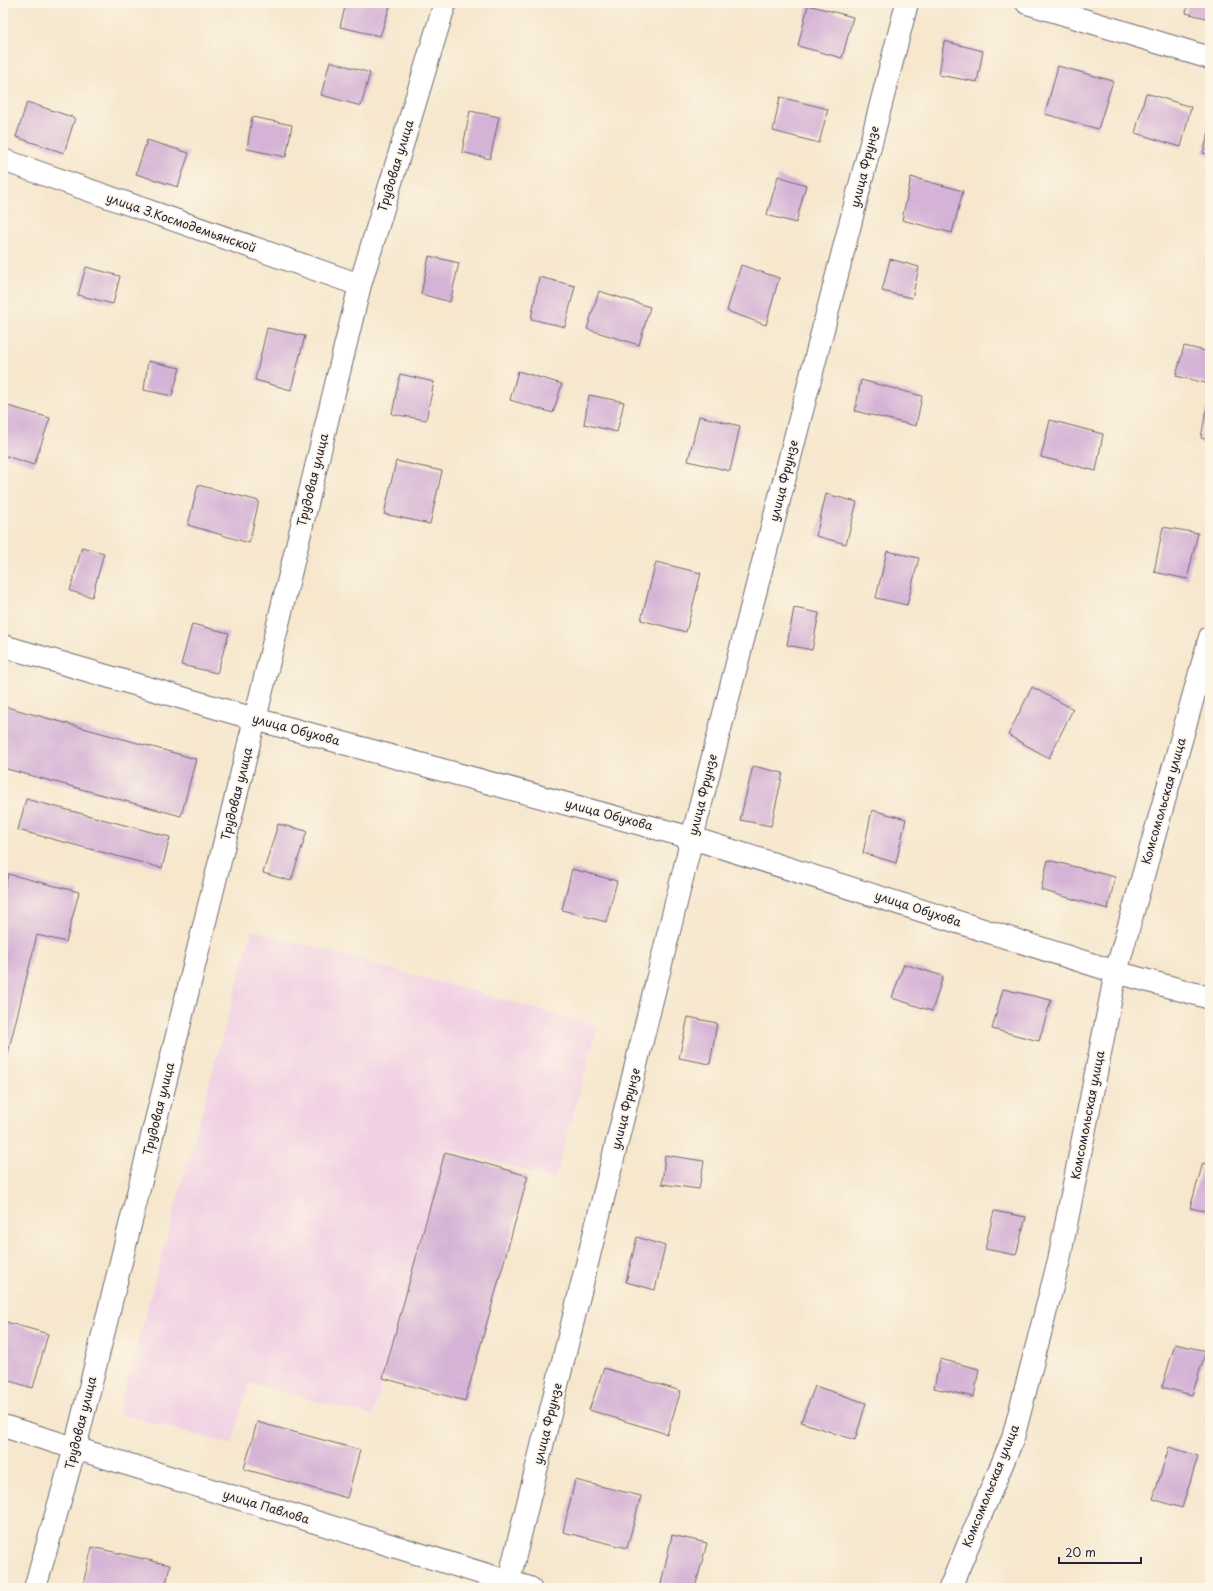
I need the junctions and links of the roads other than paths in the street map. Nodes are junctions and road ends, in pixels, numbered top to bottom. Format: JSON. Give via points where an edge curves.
{"nodes":[{"id":1,"x":445,"y":3,"type":"edge"},
{"id":2,"x":907,"y":3,"type":"edge"},
{"id":3,"x":1026,"y":3,"type":"edge"},
{"id":4,"x":1210,"y":58,"type":"edge"},
{"id":5,"x":3,"y":160,"type":"edge"},
{"id":6,"x":360,"y":285,"type":"junction"},
{"id":7,"x":1210,"y":637,"type":"edge"},
{"id":8,"x":3,"y":646,"type":"edge"},
{"id":9,"x":255,"y":719,"type":"junction"},
{"id":10,"x":692,"y":838,"type":"junction"},
{"id":11,"x":1116,"y":972,"type":"junction"},
{"id":12,"x":1210,"y":998,"type":"edge"},
{"id":13,"x":3,"y":1426,"type":"edge"},
{"id":14,"x":75,"y":1448,"type":"junction"},
{"id":15,"x":508,"y":1585,"type":"edge"},
{"id":16,"x":35,"y":1588,"type":"edge"},
{"id":17,"x":530,"y":1588,"type":"edge"},
{"id":18,"x":950,"y":1588,"type":"edge"}],
"edges":[{"from":1,"to":6,"type":"street","name":"Трудовая улица"},
{"from":2,"to":10,"type":"street","name":"улица Фрунзе"},
{"from":3,"to":4,"type":"street"},
{"from":5,"to":6,"type":"street","name":"улица З.Космодемьянской"},
{"from":6,"to":9,"type":"street","name":"Трудовая улица"},
{"from":7,"to":11,"type":"street","name":"Комсомольская улица"},
{"from":8,"to":9,"type":"street","name":"улица Обухова"},
{"from":9,"to":10,"type":"street","name":"улица Обухова"},
{"from":9,"to":14,"type":"street","name":"Трудовая улица"},
{"from":10,"to":11,"type":"street","name":"улица Обухова"},
{"from":10,"to":15,"type":"street","name":"улица Фрунзе"},
{"from":11,"to":12,"type":"street","name":"улица Обухова"},
{"from":11,"to":18,"type":"street","name":"Комсомольская улица","via":[[1059,1260],[1013,1438]]},
{"from":13,"to":14,"type":"street","name":"улица Павлова"},
{"from":14,"to":15,"type":"street","name":"улица Павлова"},
{"from":14,"to":16,"type":"street","name":"Трудовая улица"},
{"from":15,"to":17,"type":"street","name":"улица Павлова"}]}
